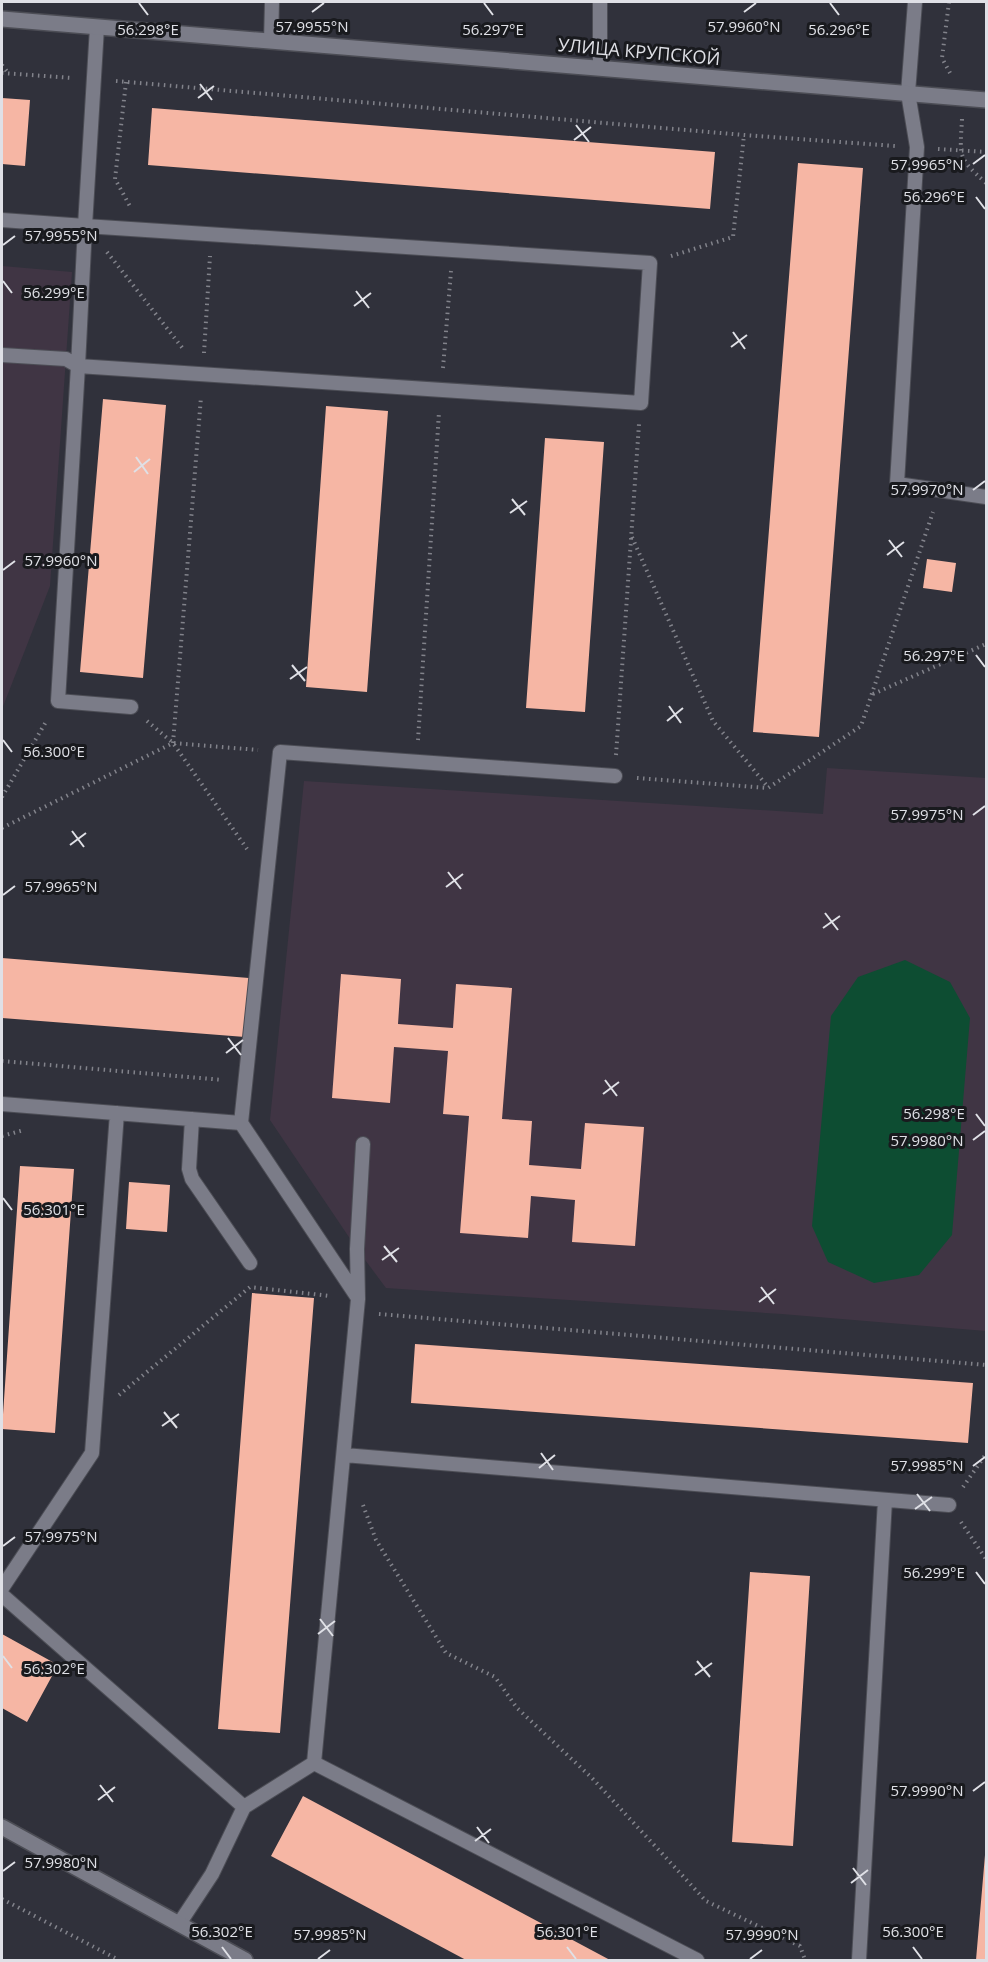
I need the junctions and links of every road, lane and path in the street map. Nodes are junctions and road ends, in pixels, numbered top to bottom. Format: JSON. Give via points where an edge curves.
{"nodes":[{"id":1,"x":272,"y":2,"type":"edge"},
{"id":2,"x":600,"y":2,"type":"edge"},
{"id":3,"x":915,"y":2,"type":"edge"},
{"id":4,"x":949,"y":2,"type":"edge"},
{"id":5,"x":2,"y":19,"type":"edge"},
{"id":6,"x":97,"y":27,"type":"junction"},
{"id":7,"x":271,"y":41,"type":"junction"},
{"id":8,"x":2,"y":65,"type":"edge"},
{"id":9,"x":600,"y":68,"type":"junction"},
{"id":10,"x":2,"y":73,"type":"edge"},
{"id":11,"x":8,"y":73,"type":"junction"},
{"id":12,"x":960,"y":75,"type":"dead end"},
{"id":13,"x":94,"y":79,"type":"junction"},
{"id":14,"x":126,"y":82,"type":"junction"},
{"id":15,"x":908,"y":93,"type":"junction"},
{"id":16,"x":987,"y":100,"type":"edge"},
{"id":17,"x":962,"y":118,"type":"dead end"},
{"id":18,"x":744,"y":135,"type":"junction"},
{"id":19,"x":917,"y":147,"type":"junction"},
{"id":20,"x":961,"y":150,"type":"junction"},
{"id":21,"x":987,"y":152,"type":"edge"},
{"id":22,"x":987,"y":183,"type":"edge"},
{"id":23,"x":2,"y":219,"type":"edge"},
{"id":24,"x":86,"y":226,"type":"junction"},
{"id":25,"x":143,"y":229,"type":"junction"},
{"id":26,"x":212,"y":234,"type":"junction"},
{"id":27,"x":453,"y":250,"type":"junction"},
{"id":28,"x":650,"y":263,"type":"junction"},
{"id":29,"x":2,"y":355,"type":"edge"},
{"id":30,"x":78,"y":366,"type":"junction"},
{"id":31,"x":203,"y":374,"type":"junction"},
{"id":32,"x":441,"y":389,"type":"junction"},
{"id":33,"x":641,"y":403,"type":"junction"},
{"id":34,"x":940,"y":490,"type":"junction"},
{"id":35,"x":987,"y":497,"type":"edge"},
{"id":36,"x":632,"y":536,"type":"junction"},
{"id":37,"x":987,"y":644,"type":"edge"},
{"id":38,"x":872,"y":695,"type":"junction"},
{"id":39,"x":57,"y":701,"type":"junction"},
{"id":40,"x":131,"y":707,"type":"joint"},
{"id":41,"x":173,"y":743,"type":"junction"},
{"id":42,"x":280,"y":752,"type":"junction"},
{"id":43,"x":417,"y":762,"type":"junction"},
{"id":44,"x":615,"y":776,"type":"junction"},
{"id":45,"x":768,"y":788,"type":"junction"},
{"id":46,"x":2,"y":797,"type":"edge"},
{"id":47,"x":2,"y":828,"type":"edge"},
{"id":48,"x":267,"y":877,"type":"junction"},
{"id":49,"x":2,"y":1061,"type":"edge"},
{"id":50,"x":245,"y":1082,"type":"junction"},
{"id":51,"x":2,"y":1104,"type":"edge"},
{"id":52,"x":117,"y":1113,"type":"junction"},
{"id":53,"x":192,"y":1119,"type":"junction"},
{"id":54,"x":241,"y":1123,"type":"junction"},
{"id":55,"x":363,"y":1144,"type":"dead end"},
{"id":56,"x":250,"y":1263,"type":"dead end"},
{"id":57,"x":358,"y":1305,"type":"junction"},
{"id":58,"x":987,"y":1365,"type":"edge"},
{"id":59,"x":95,"y":1414,"type":"junction"},
{"id":60,"x":987,"y":1454,"type":"edge"},
{"id":61,"x":344,"y":1455,"type":"junction"},
{"id":62,"x":360,"y":1497,"type":"dead end"},
{"id":63,"x":885,"y":1500,"type":"junction"},
{"id":64,"x":949,"y":1505,"type":"junction"},
{"id":65,"x":987,"y":1559,"type":"edge"},
{"id":66,"x":2,"y":1588,"type":"edge"},
{"id":67,"x":2,"y":1594,"type":"edge"},
{"id":68,"x":314,"y":1763,"type":"junction"},
{"id":69,"x":244,"y":1807,"type":"junction"},
{"id":70,"x":2,"y":1827,"type":"edge"},
{"id":71,"x":2,"y":1899,"type":"edge"},
{"id":72,"x":179,"y":1924,"type":"junction"},
{"id":73,"x":119,"y":1960,"type":"edge"},
{"id":74,"x":245,"y":1960,"type":"edge"},
{"id":75,"x":697,"y":1960,"type":"edge"},
{"id":76,"x":805,"y":1960,"type":"edge"},
{"id":77,"x":859,"y":1960,"type":"edge"}],
"edges":[{"from":1,"to":7,"type":"lane"},
{"from":2,"to":9,"type":"lane"},
{"from":3,"to":15,"type":"lane"},
{"from":4,"to":12,"type":"path","via":[[942,58],[948,72]]},
{"from":5,"to":6,"type":"street","name":"УЛИЦА КРУПСКОЙ"},
{"from":6,"to":7,"type":"street","name":"УЛИЦА КРУПСКОЙ"},
{"from":6,"to":13,"type":"lane"},
{"from":7,"to":9,"type":"street","name":"УЛИЦА КРУПСКОЙ"},
{"from":8,"to":11,"type":"path"},
{"from":9,"to":15,"type":"street","name":"УЛИЦА КРУПСКОЙ"},
{"from":10,"to":11,"type":"path"},
{"from":11,"to":13,"type":"path"},
{"from":13,"to":14,"type":"path"},
{"from":13,"to":24,"type":"lane"},
{"from":14,"to":18,"type":"path"},
{"from":14,"to":25,"type":"path","via":[[115,179]]},
{"from":15,"to":16,"type":"street","name":"УЛИЦА КРУПСКОЙ"},
{"from":15,"to":19,"type":"lane"},
{"from":17,"to":20,"type":"path"},
{"from":18,"to":19,"type":"path"},
{"from":18,"to":28,"type":"path","via":[[733,237]]},
{"from":19,"to":20,"type":"path"},
{"from":19,"to":34,"type":"lane","via":[[897,484]]},
{"from":20,"to":21,"type":"path"},
{"from":20,"to":22,"type":"path","via":[[965,164]]},
{"from":23,"to":24,"type":"lane"},
{"from":24,"to":25,"type":"lane"},
{"from":24,"to":30,"type":"lane"},
{"from":24,"to":31,"type":"path"},
{"from":25,"to":26,"type":"lane"},
{"from":26,"to":27,"type":"lane"},
{"from":26,"to":31,"type":"path"},
{"from":27,"to":28,"type":"lane"},
{"from":27,"to":32,"type":"path"},
{"from":28,"to":33,"type":"lane"},
{"from":29,"to":30,"type":"lane","via":[[66,359]]},
{"from":30,"to":31,"type":"lane"},
{"from":30,"to":39,"type":"lane"},
{"from":31,"to":32,"type":"lane"},
{"from":31,"to":41,"type":"path"},
{"from":32,"to":33,"type":"lane"},
{"from":32,"to":43,"type":"path"},
{"from":33,"to":36,"type":"path"},
{"from":34,"to":35,"type":"lane"},
{"from":34,"to":38,"type":"path"},
{"from":36,"to":44,"type":"path"},
{"from":36,"to":45,"type":"path","via":[[713,721]]},
{"from":37,"to":38,"type":"path"},
{"from":38,"to":45,"type":"path","via":[[861,726]]},
{"from":39,"to":40,"type":"lane"},
{"from":39,"to":46,"type":"path"},
{"from":40,"to":41,"type":"path"},
{"from":41,"to":42,"type":"path"},
{"from":41,"to":47,"type":"path"},
{"from":41,"to":48,"type":"path"},
{"from":42,"to":43,"type":"lane"},
{"from":42,"to":48,"type":"lane"},
{"from":43,"to":44,"type":"lane"},
{"from":44,"to":45,"type":"path"},
{"from":48,"to":50,"type":"lane"},
{"from":49,"to":50,"type":"path"},
{"from":50,"to":54,"type":"lane"},
{"from":51,"to":52,"type":"lane"},
{"from":52,"to":53,"type":"lane"},
{"from":52,"to":59,"type":"lane"},
{"from":53,"to":54,"type":"lane"},
{"from":53,"to":56,"type":"lane","via":[[192,1179]]},
{"from":54,"to":57,"type":"lane"},
{"from":55,"to":57,"type":"lane"},
{"from":57,"to":58,"type":"path"},
{"from":57,"to":59,"type":"path","via":[[249,1287]]},
{"from":57,"to":61,"type":"lane"},
{"from":59,"to":66,"type":"lane","via":[[92,1453]]},
{"from":60,"to":64,"type":"path"},
{"from":61,"to":63,"type":"lane"},
{"from":61,"to":68,"type":"lane"},
{"from":62,"to":76,"type":"path","via":[[376,1540],[446,1653],[495,1677],[517,1708],[592,1778],[705,1901],[801,1946]]},
{"from":63,"to":64,"type":"lane"},
{"from":63,"to":77,"type":"lane"},
{"from":64,"to":65,"type":"path"},
{"from":67,"to":69,"type":"lane"},
{"from":68,"to":69,"type":"lane"},
{"from":68,"to":75,"type":"lane"},
{"from":69,"to":72,"type":"lane","via":[[212,1874]]},
{"from":70,"to":72,"type":"street"},
{"from":71,"to":73,"type":"path"},
{"from":72,"to":74,"type":"street"}]}
